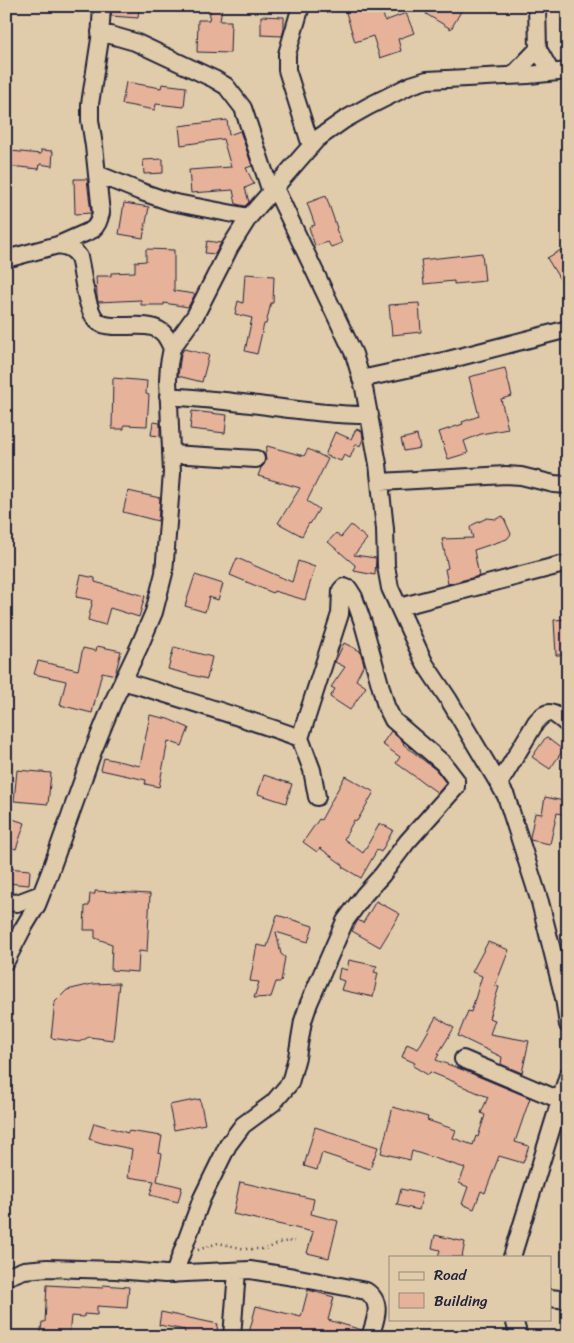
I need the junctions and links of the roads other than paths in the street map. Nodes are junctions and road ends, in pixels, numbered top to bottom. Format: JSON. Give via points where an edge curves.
{"nodes":[{"id":1,"x":102,"y":6,"type":"edge"},
{"id":2,"x":301,"y":6,"type":"edge"},
{"id":3,"x":537,"y":6,"type":"edge"},
{"id":4,"x":100,"y":32,"type":"junction"},
{"id":5,"x":538,"y":49,"type":"junction"},
{"id":6,"x":568,"y":71,"type":"edge"},
{"id":7,"x":551,"y":72,"type":"junction"},
{"id":8,"x":512,"y":75,"type":"junction"},
{"id":9,"x":311,"y":146,"type":"junction"},
{"id":10,"x":97,"y":174,"type":"junction"},
{"id":11,"x":273,"y":190,"type":"junction"},
{"id":12,"x":249,"y":217,"type":"junction"},
{"id":13,"x":58,"y":245,"type":"junction"},
{"id":14,"x":6,"y":259,"type":"edge"},
{"id":15,"x":568,"y":329,"type":"edge"},
{"id":16,"x":172,"y":348,"type":"junction"},
{"id":17,"x":361,"y":379,"type":"junction"},
{"id":18,"x":168,"y":396,"type":"junction"},
{"id":19,"x":370,"y":415,"type":"junction"},
{"id":20,"x":171,"y":454,"type":"junction"},
{"id":21,"x":256,"y":459,"type":"dead end"},
{"id":22,"x":380,"y":482,"type":"junction"},
{"id":23,"x":568,"y":485,"type":"edge"},
{"id":24,"x":560,"y":565,"type":"dead end"},
{"id":25,"x":399,"y":608,"type":"junction"},
{"id":26,"x":123,"y":681,"type":"junction"},
{"id":27,"x":568,"y":725,"type":"edge"},
{"id":28,"x":300,"y":738,"type":"junction"},
{"id":29,"x":498,"y":784,"type":"junction"},
{"id":30,"x":317,"y":797,"type":"dead end"},
{"id":31,"x":41,"y":894,"type":"junction"},
{"id":32,"x":6,"y":902,"type":"edge"},
{"id":33,"x":6,"y":961,"type":"edge"},
{"id":34,"x":566,"y":996,"type":"edge"},
{"id":35,"x":568,"y":1025,"type":"edge"},
{"id":36,"x":463,"y":1059,"type":"dead end"},
{"id":37,"x":568,"y":1075,"type":"edge"},
{"id":38,"x":560,"y":1100,"type":"junction"},
{"id":39,"x":512,"y":1256,"type":"edge"},
{"id":40,"x":237,"y":1271,"type":"junction"},
{"id":41,"x":174,"y":1274,"type":"junction"},
{"id":42,"x":6,"y":1277,"type":"edge"},
{"id":43,"x":552,"y":1298,"type":"edge"},
{"id":44,"x":568,"y":1300,"type":"edge"},
{"id":45,"x":514,"y":1320,"type":"edge"},
{"id":46,"x":232,"y":1337,"type":"edge"},
{"id":47,"x":370,"y":1337,"type":"edge"},
{"id":48,"x":518,"y":1337,"type":"edge"}],
"edges":[{"from":1,"to":4,"type":"street"},
{"from":2,"to":9,"type":"street","via":[[287,54],[287,70]]},
{"from":3,"to":5,"type":"street"},
{"from":4,"to":10,"type":"street","via":[[90,104]]},
{"from":4,"to":11,"type":"street","via":[[135,42],[226,86],[244,108]]},
{"from":5,"to":7,"type":"street"},
{"from":5,"to":8,"type":"street"},
{"from":6,"to":7,"type":"street"},
{"from":7,"to":8,"type":"street"},
{"from":8,"to":9,"type":"street","via":[[427,80],[411,85],[344,120]]},
{"from":9,"to":11,"type":"street"},
{"from":10,"to":12,"type":"street","via":[[171,202]]},
{"from":10,"to":13,"type":"street","via":[[101,213],[97,226]]},
{"from":11,"to":12,"type":"street"},
{"from":11,"to":17,"type":"street","via":[[354,354]]},
{"from":12,"to":16,"type":"street","via":[[195,316]]},
{"from":13,"to":14,"type":"street"},
{"from":13,"to":16,"type":"street","via":[[69,247],[79,257],[89,307],[98,322],[155,328],[162,331]]},
{"from":15,"to":17,"type":"street"},
{"from":16,"to":18,"type":"street"},
{"from":17,"to":19,"type":"street"},
{"from":18,"to":19,"type":"street"},
{"from":18,"to":20,"type":"street"},
{"from":19,"to":22,"type":"street"},
{"from":20,"to":21,"type":"street"},
{"from":20,"to":26,"type":"street","via":[[164,573],[154,612]]},
{"from":22,"to":23,"type":"street","via":[[506,475]]},
{"from":22,"to":25,"type":"street","via":[[387,577]]},
{"from":24,"to":25,"type":"street"},
{"from":25,"to":29,"type":"street","via":[[425,664]]},
{"from":26,"to":28,"type":"street"},
{"from":26,"to":31,"type":"street","via":[[93,751]]},
{"from":27,"to":29,"type":"street","via":[[549,712],[543,714]]},
{"from":28,"to":30,"type":"street","via":[[312,770]]},
{"from":28,"to":41,"type":"street","via":[[340,614],[341,590],[349,589],[393,720],[443,764],[456,780],[456,787],[407,842],[345,921],[309,1003],[290,1083],[273,1103],[243,1124],[228,1145],[202,1198]]},
{"from":29,"to":34,"type":"street","via":[[506,796],[540,902]]},
{"from":31,"to":32,"type":"street"},
{"from":31,"to":33,"type":"street"},
{"from":34,"to":35,"type":"street"},
{"from":36,"to":38,"type":"street"},
{"from":37,"to":38,"type":"street"},
{"from":38,"to":39,"type":"street"},
{"from":40,"to":41,"type":"street"},
{"from":40,"to":46,"type":"street"},
{"from":40,"to":47,"type":"street","via":[[294,1277],[366,1292],[372,1295],[377,1307]]},
{"from":41,"to":42,"type":"street","via":[[47,1268],[24,1270]]},
{"from":43,"to":44,"type":"street"},
{"from":45,"to":48,"type":"street"}]}
